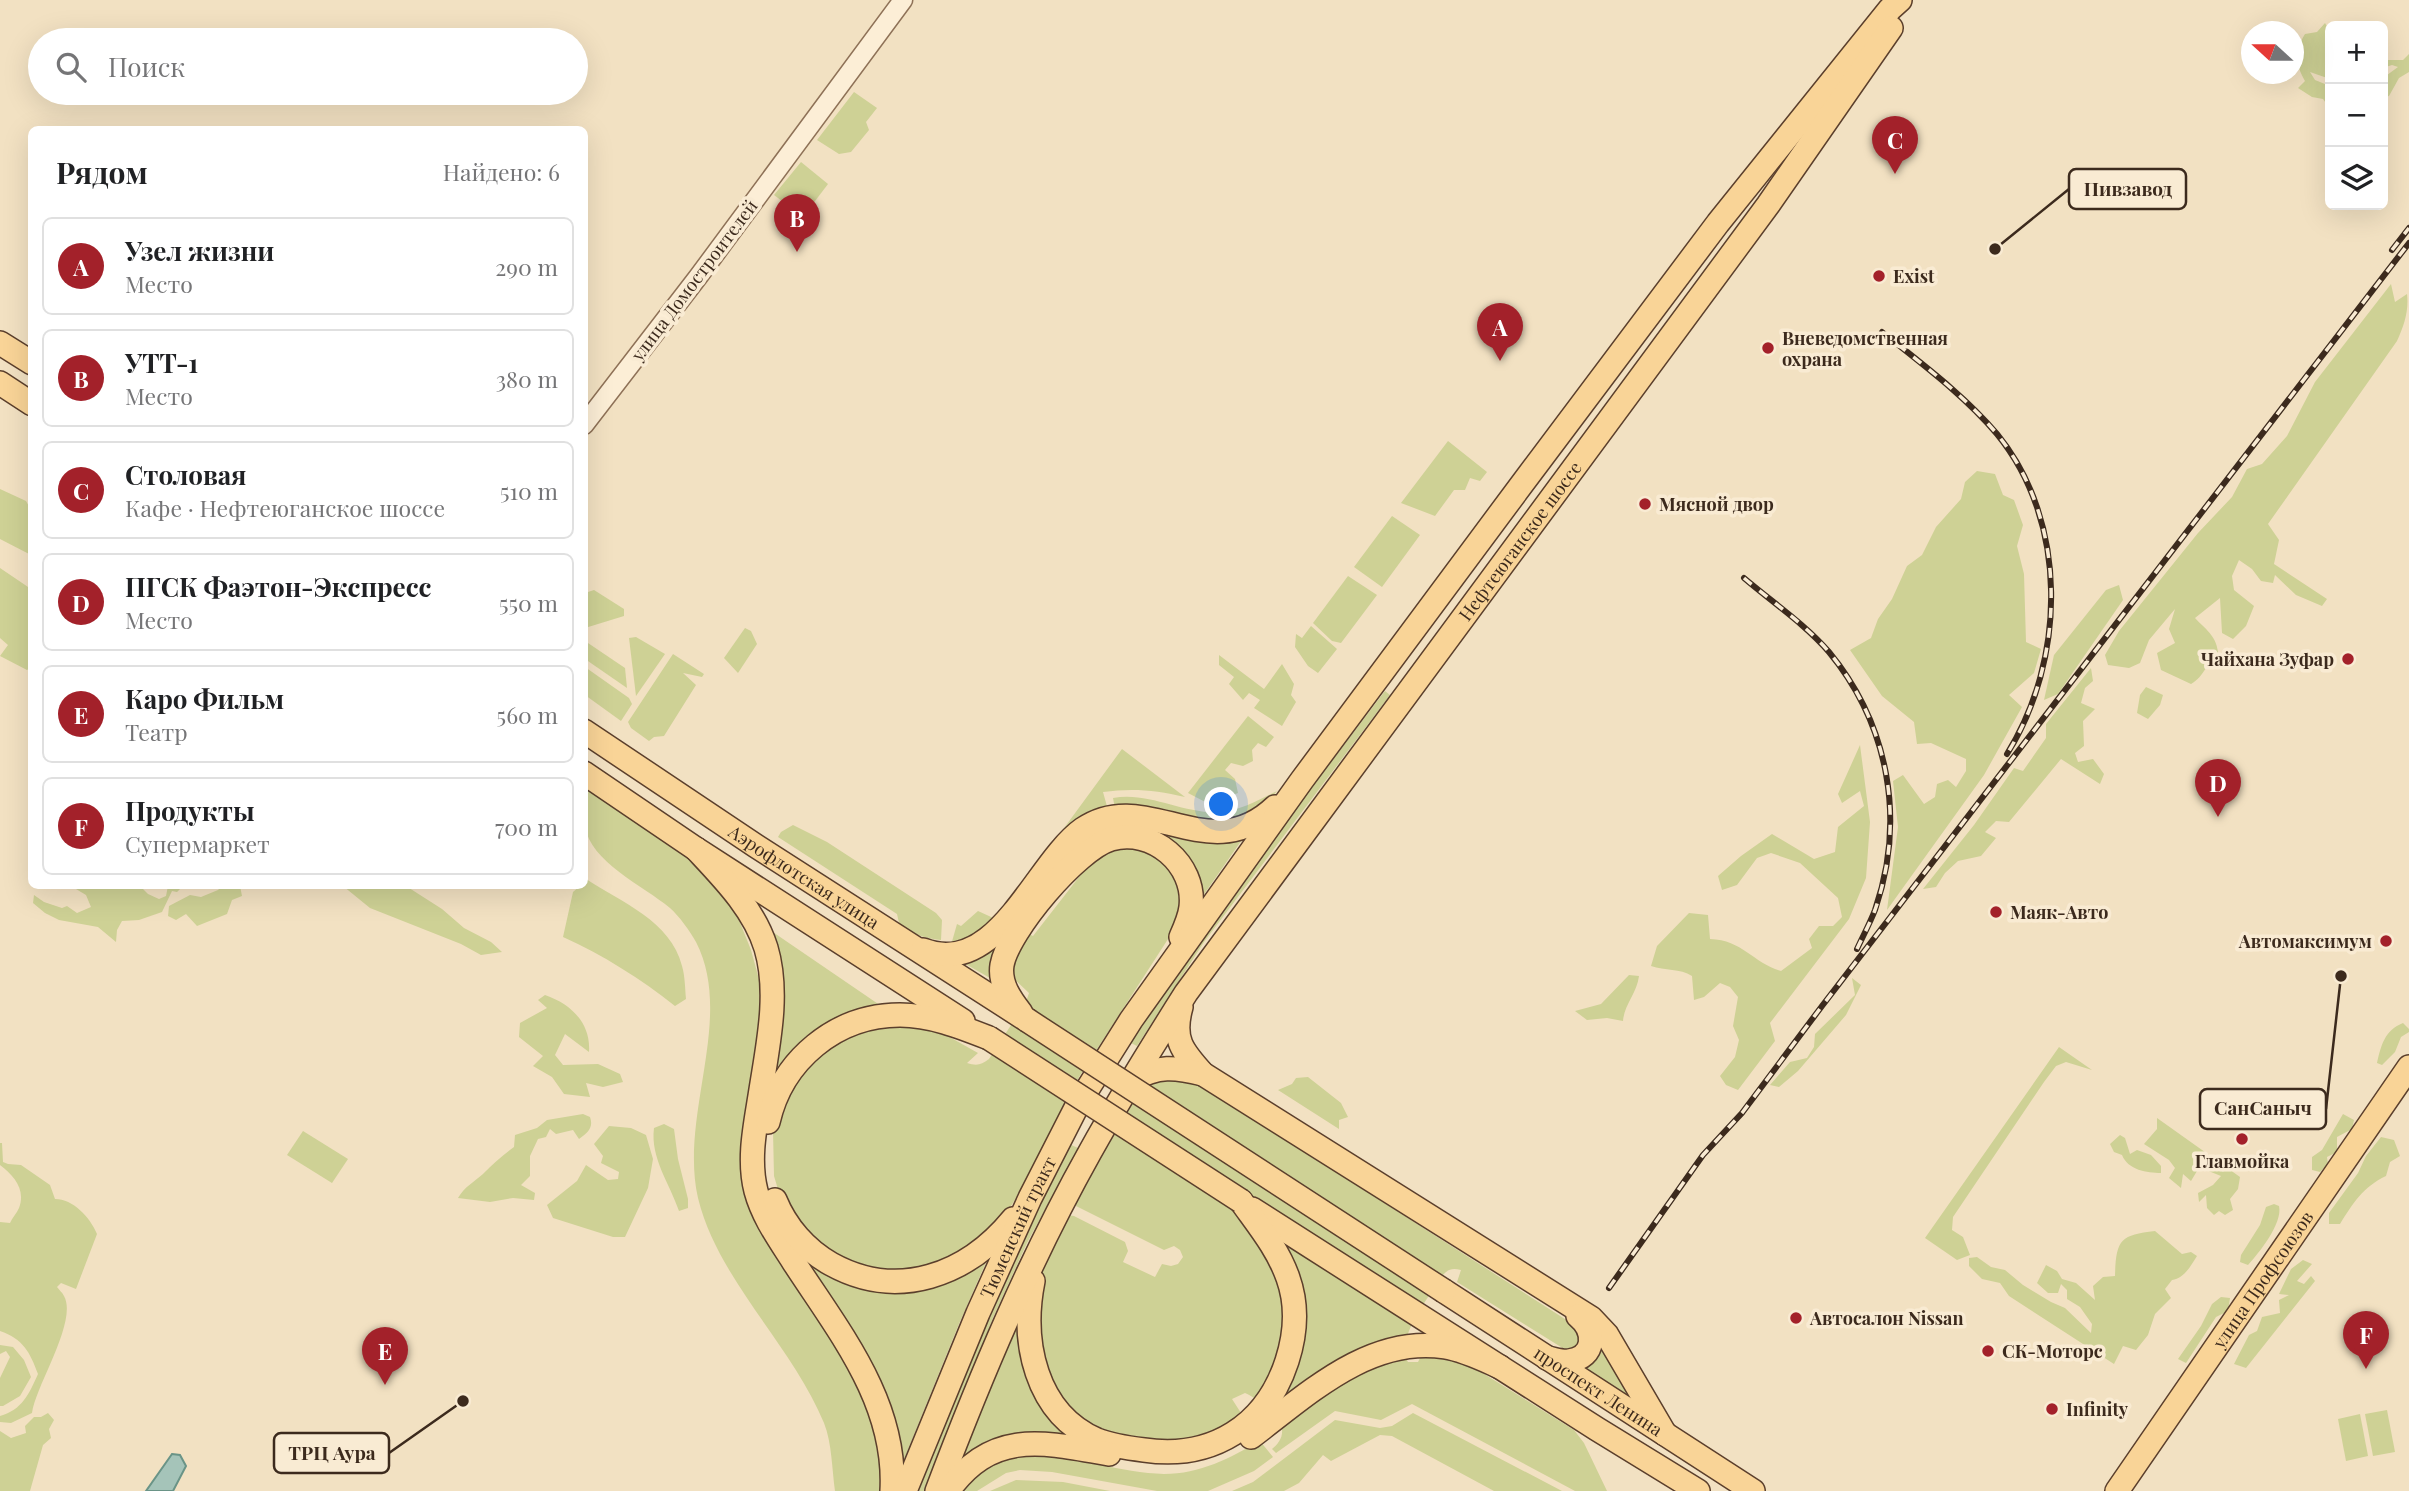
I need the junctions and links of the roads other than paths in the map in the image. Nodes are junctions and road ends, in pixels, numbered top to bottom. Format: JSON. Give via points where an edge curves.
{"nodes":[{"id":1,"x":903,"y":0,"type":"edge"},
{"id":2,"x":1900,"y":0,"type":"edge"},
{"id":3,"x":1906,"y":0,"type":"edge"},
{"id":4,"x":0,"y":342,"type":"edge"},
{"id":5,"x":28,"y":360,"type":"edge"},
{"id":6,"x":0,"y":383,"type":"edge"},
{"id":7,"x":28,"y":401,"type":"edge"},
{"id":8,"x":588,"y":420,"type":"edge"},
{"id":9,"x":588,"y":734,"type":"edge"},
{"id":10,"x":588,"y":776,"type":"edge"},
{"id":11,"x":1302,"y":780,"type":"junction"},
{"id":12,"x":696,"y":849,"type":"junction"},
{"id":13,"x":896,"y":937,"type":"junction"},
{"id":14,"x":1161,"y":978,"type":"junction"},
{"id":15,"x":1186,"y":993,"type":"junction"},
{"id":16,"x":1016,"y":1010,"type":"junction"},
{"id":17,"x":989,"y":1038,"type":"junction"},
{"id":18,"x":2409,"y":1068,"type":"edge"},
{"id":19,"x":1203,"y":1074,"type":"junction"},
{"id":20,"x":1132,"y":1080,"type":"junction"},
{"id":21,"x":1030,"y":1198,"type":"junction"},
{"id":22,"x":1241,"y":1201,"type":"junction"},
{"id":23,"x":1054,"y":1221,"type":"junction"},
{"id":24,"x":1444,"y":1291,"type":"joint"},
{"id":25,"x":1563,"y":1302,"type":"junction"},
{"id":26,"x":1546,"y":1358,"type":"junction"},
{"id":27,"x":1500,"y":1367,"type":"junction"},
{"id":28,"x":1252,"y":1428,"type":"junction"},
{"id":29,"x":1665,"y":1434,"type":"junction"},
{"id":30,"x":892,"y":1491,"type":"edge"},
{"id":31,"x":905,"y":1491,"type":"edge"},
{"id":32,"x":937,"y":1491,"type":"edge"},
{"id":33,"x":948,"y":1491,"type":"edge"},
{"id":34,"x":1698,"y":1491,"type":"edge"},
{"id":35,"x":1754,"y":1491,"type":"edge"},
{"id":36,"x":2118,"y":1491,"type":"edge"}],
"edges":[{"from":1,"to":8,"type":"street","name":"улица Домостроителей"},
{"from":2,"to":11,"type":"main road","name":"Нефтеюганское шоссе","via":[[1718,223]]},
{"from":3,"to":15,"type":"main road","name":"Нефтеюганское шоссе","via":[[1881,45],[1768,205]]},
{"from":4,"to":5,"type":"main road"},
{"from":6,"to":7,"type":"main road"},
{"from":9,"to":13,"type":"main road","name":"Аэрофлотская улица"},
{"from":10,"to":12,"type":"main road","name":"Аэрофлотская улица"},
{"from":11,"to":13,"type":"main road","via":[[1263,818],[1242,830],[1219,832],[1125,817],[1103,819],[1083,829],[986,941],[961,952],[942,955]]},
{"from":11,"to":14,"type":"main road","name":"Нефтеюганское шоссе"},
{"from":12,"to":17,"type":"main road","name":"Аэрофлотская улица"},
{"from":12,"to":30,"type":"main road","via":[[729,884],[754,921],[771,972],[771,1015],[753,1143],[758,1196],[774,1230],[875,1394],[887,1428]]},
{"from":13,"to":16,"type":"main road","name":"Аэрофлотская улица"},
{"from":14,"to":16,"type":"main road","via":[[1183,934],[1191,906],[1189,883],[1165,849],[1144,839],[1112,839],[1085,852],[1058,880],[1009,947],[1002,978]]},
{"from":14,"to":21,"type":"main road","name":"Тюменский тракт","via":[[1078,1104]]},
{"from":15,"to":19,"type":"main road","via":[[1177,1024],[1179,1043]]},
{"from":15,"to":20,"type":"main road","name":"Нефтеюганское шоссе"},
{"from":16,"to":24,"type":"main road","name":"Аэрофлотская улица","bridge":true},
{"from":17,"to":21,"type":"main road","via":[[945,1022],[903,1015],[866,1019],[830,1034],[799,1059],[776,1094],[766,1137],[767,1174],[784,1219],[808,1247],[844,1270],[885,1281],[922,1279],[960,1264],[994,1240]]},
{"from":17,"to":22,"type":"main road","name":"проспект Ленина","bridge":true},
{"from":18,"to":36,"type":"main road","name":"улица Профсоюзов"},
{"from":19,"to":20,"type":"main road","via":[[1166,1068]]},
{"from":19,"to":25,"type":"main road"},
{"from":20,"to":23,"type":"main road","name":"Тюменский тракт"},
{"from":21,"to":31,"type":"main road","name":"Тюменский тракт"},
{"from":22,"to":27,"type":"main road","name":"проспект Ленина"},
{"from":22,"to":28,"type":"main road","via":[[1273,1247],[1294,1301],[1292,1347],[1274,1393]]},
{"from":23,"to":28,"type":"main road","via":[[1034,1273],[1028,1334],[1040,1381],[1060,1411],[1098,1440],[1153,1451],[1206,1446]]},
{"from":23,"to":32,"type":"main road","name":"Тюменский тракт","via":[[970,1404]]},
{"from":24,"to":26,"type":"main road","name":"проспект Ленина"},
{"from":25,"to":26,"type":"main road","via":[[1585,1322],[1592,1334],[1590,1346],[1583,1356],[1571,1361]]},
{"from":25,"to":29,"type":"main road","via":[[1591,1318],[1607,1335]]},
{"from":26,"to":29,"type":"main road","name":"проспект Ленина"},
{"from":27,"to":28,"type":"main road","via":[[1445,1347],[1401,1347],[1354,1363]]},
{"from":27,"to":34,"type":"main road","name":"проспект Ленина"},
{"from":28,"to":33,"type":"main road","via":[[1235,1448],[1185,1465],[1076,1448],[1024,1443],[1004,1447],[966,1467]]},
{"from":29,"to":35,"type":"main road","name":"проспект Ленина"}]}
